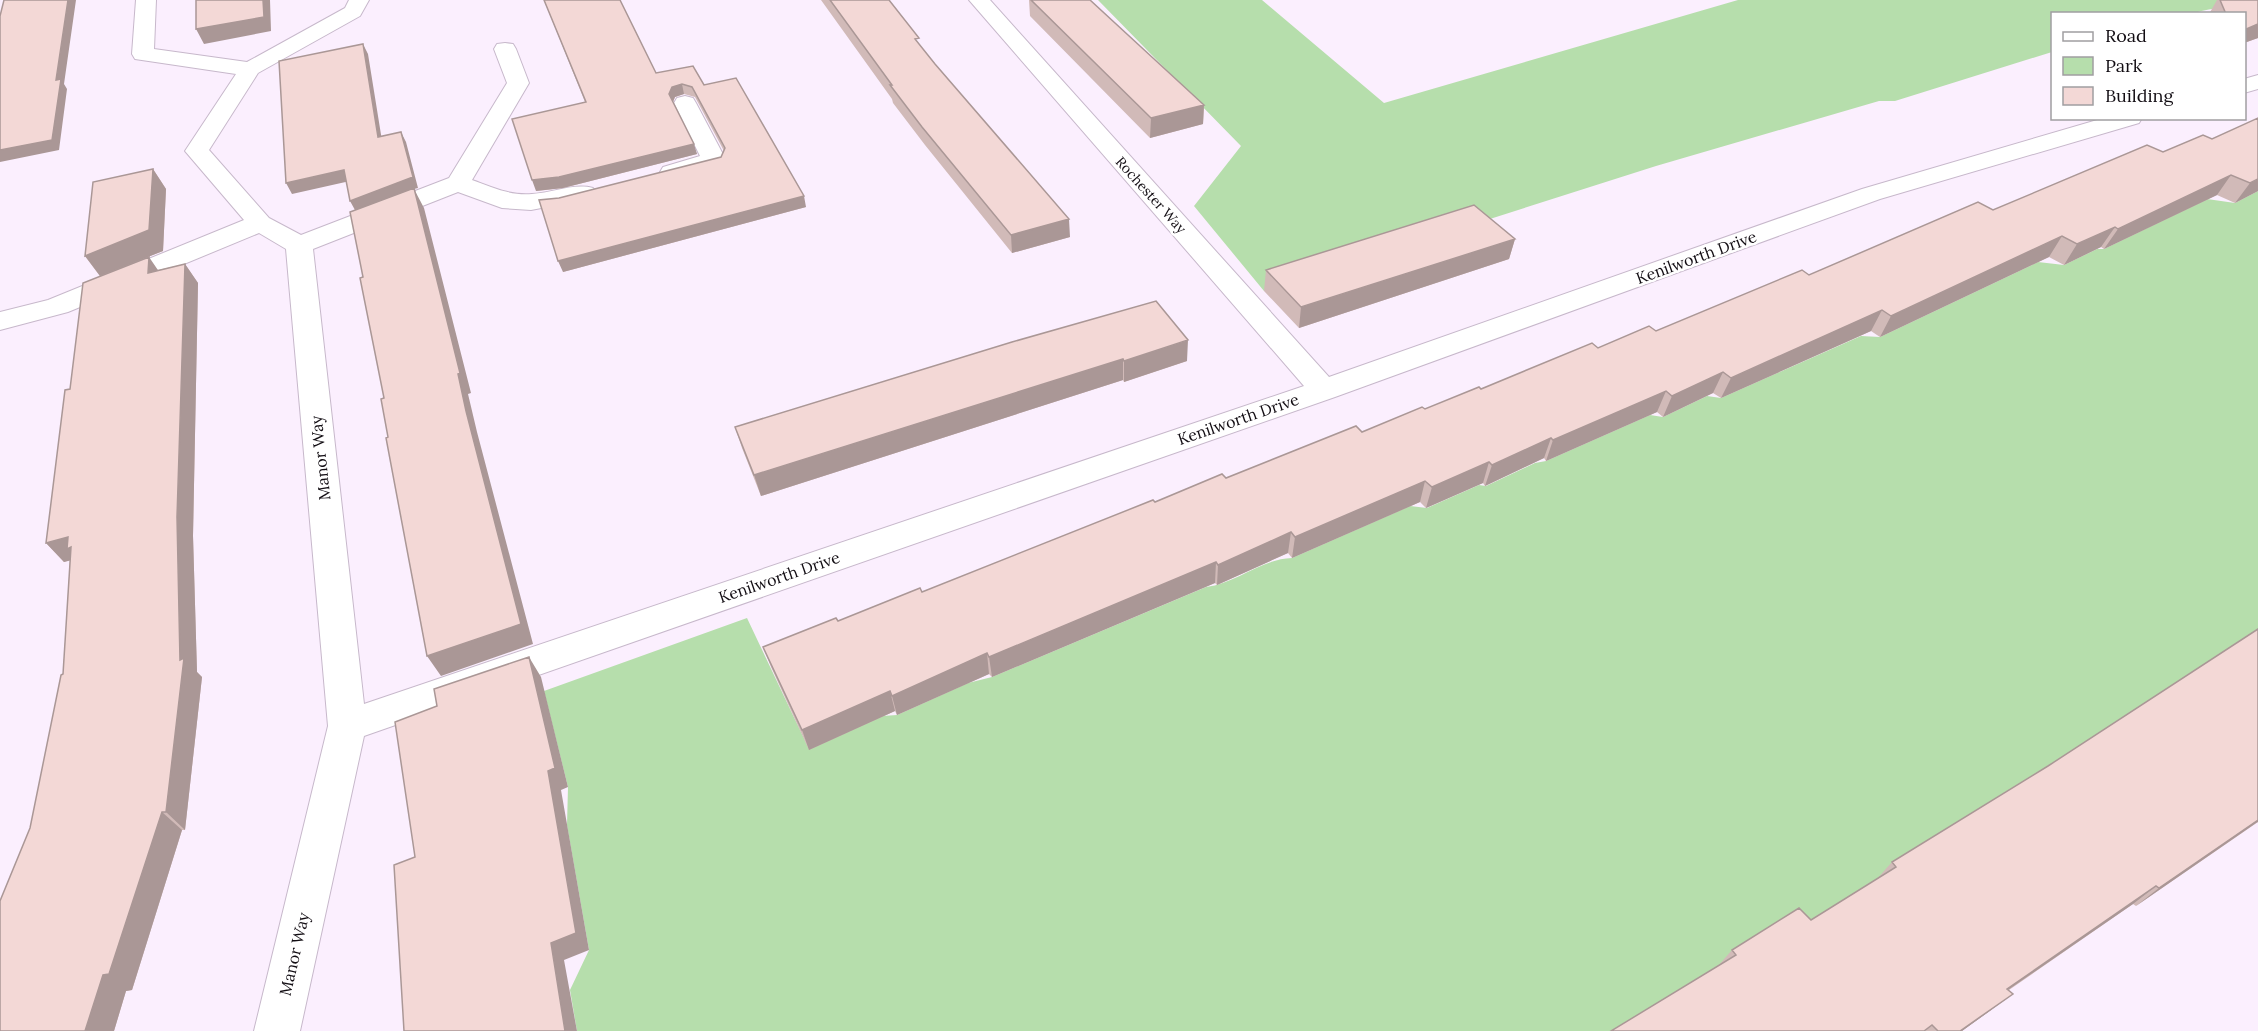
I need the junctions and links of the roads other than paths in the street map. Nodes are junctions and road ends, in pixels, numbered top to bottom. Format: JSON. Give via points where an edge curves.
{"nodes":[{"id":1,"x":146,"y":0,"type":"edge"},
{"id":2,"x":359,"y":0,"type":"edge"},
{"id":3,"x":979,"y":0,"type":"edge"},
{"id":4,"x":505,"y":49,"type":"dead end"},
{"id":5,"x":250,"y":69,"type":"junction"},
{"id":6,"x":685,"y":103,"type":"dead end"},
{"id":7,"x":2124,"y":120,"type":"edge"},
{"id":8,"x":646,"y":178,"type":"edge"},
{"id":9,"x":458,"y":183,"type":"junction"},
{"id":10,"x":602,"y":189,"type":"edge"},
{"id":11,"x":260,"y":223,"type":"junction"},
{"id":12,"x":299,"y":245,"type":"junction"},
{"id":13,"x":0,"y":321,"type":"edge"},
{"id":14,"x":1324,"y":390,"type":"junction"},
{"id":15,"x":347,"y":726,"type":"junction"},
{"id":16,"x":277,"y":1031,"type":"edge"}],
"edges":[{"from":1,"to":5,"type":"street","via":[[144,54]]},
{"from":2,"to":5,"type":"street","via":[[353,12]]},
{"from":3,"to":14,"type":"street","name":"Rochester Way"},
{"from":4,"to":9,"type":"street","via":[[518,82]]},
{"from":5,"to":11,"type":"street","via":[[198,151]]},
{"from":6,"to":8,"type":"street","via":[[714,160]]},
{"from":7,"to":14,"type":"street","name":"Kenilworth Drive","via":[[1871,194]]},
{"from":9,"to":10,"type":"street","via":[[502,200],[531,202]]},
{"from":9,"to":12,"type":"street"},
{"from":11,"to":12,"type":"street"},
{"from":11,"to":13,"type":"street","via":[[58,306]]},
{"from":12,"to":15,"type":"street","name":"Manor Way"},
{"from":14,"to":15,"type":"street","name":"Kenilworth Drive"},
{"from":15,"to":16,"type":"street","name":"Manor Way"}]}
